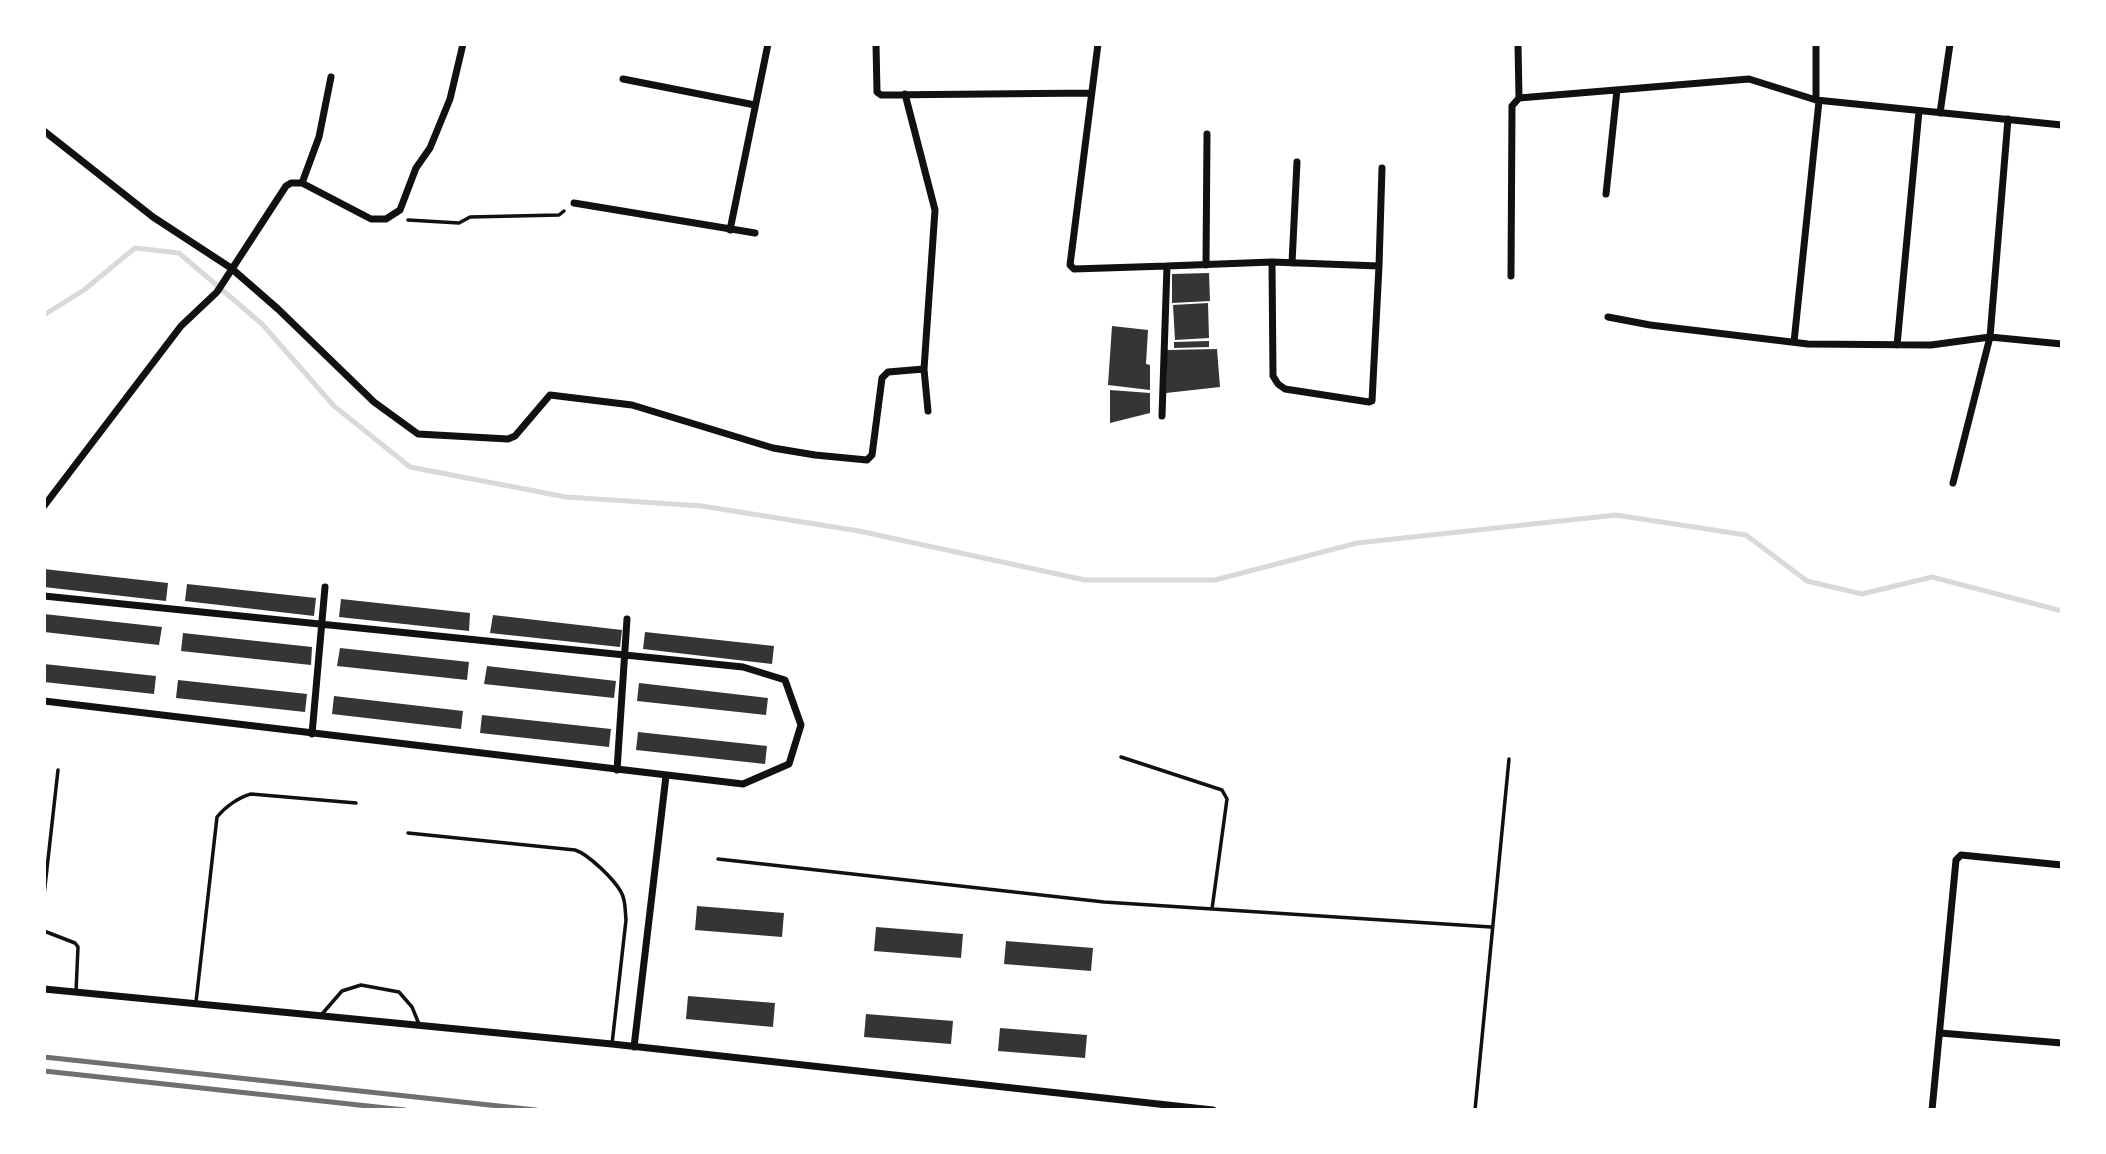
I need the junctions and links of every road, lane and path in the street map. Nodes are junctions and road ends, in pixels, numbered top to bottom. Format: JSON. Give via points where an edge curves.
{"nodes":[{"id":1,"x":463,"y":44,"type":"edge"},
{"id":2,"x":768,"y":44,"type":"edge"},
{"id":3,"x":876,"y":44,"type":"edge"},
{"id":4,"x":1098,"y":44,"type":"edge"},
{"id":5,"x":1518,"y":44,"type":"edge"},
{"id":6,"x":1816,"y":44,"type":"edge"},
{"id":7,"x":1950,"y":44,"type":"edge"},
{"id":8,"x":331,"y":77,"type":"dead end"},
{"id":9,"x":623,"y":79,"type":"dead end"},
{"id":10,"x":1617,"y":90,"type":"junction"},
{"id":11,"x":1091,"y":93,"type":"junction"},
{"id":12,"x":905,"y":94,"type":"junction"},
{"id":13,"x":1519,"y":98,"type":"junction"},
{"id":14,"x":1817,"y":101,"type":"junction"},
{"id":15,"x":755,"y":105,"type":"junction"},
{"id":16,"x":1919,"y":111,"type":"junction"},
{"id":17,"x":1940,"y":113,"type":"junction"},
{"id":18,"x":2008,"y":119,"type":"junction"},
{"id":19,"x":2062,"y":125,"type":"edge"},
{"id":20,"x":44,"y":131,"type":"edge"},
{"id":21,"x":1207,"y":134,"type":"dead end"},
{"id":22,"x":1297,"y":162,"type":"dead end"},
{"id":23,"x":1382,"y":168,"type":"dead end"},
{"id":24,"x":302,"y":183,"type":"junction"},
{"id":25,"x":1606,"y":194,"type":"dead end"},
{"id":26,"x":573,"y":203,"type":"joint"},
{"id":27,"x":400,"y":210,"type":"junction"},
{"id":28,"x":730,"y":230,"type":"junction"},
{"id":29,"x":755,"y":233,"type":"dead end"},
{"id":30,"x":1272,"y":262,"type":"junction"},
{"id":31,"x":1292,"y":263,"type":"junction"},
{"id":32,"x":1206,"y":265,"type":"junction"},
{"id":33,"x":1167,"y":266,"type":"junction"},
{"id":34,"x":1379,"y":266,"type":"junction"},
{"id":35,"x":230,"y":271,"type":"junction"},
{"id":36,"x":1511,"y":276,"type":"dead end"},
{"id":37,"x":1608,"y":317,"type":"dead end"},
{"id":38,"x":1990,"y":337,"type":"junction"},
{"id":39,"x":1794,"y":342,"type":"junction"},
{"id":40,"x":2062,"y":344,"type":"edge"},
{"id":41,"x":1897,"y":345,"type":"junction"},
{"id":42,"x":924,"y":369,"type":"junction"},
{"id":43,"x":928,"y":411,"type":"dead end"},
{"id":44,"x":1162,"y":416,"type":"dead end"},
{"id":45,"x":1953,"y":483,"type":"dead end"},
{"id":46,"x":44,"y":506,"type":"edge"},
{"id":47,"x":325,"y":587,"type":"dead end"},
{"id":48,"x":44,"y":596,"type":"edge"},
{"id":49,"x":626,"y":619,"type":"dead end"},
{"id":50,"x":321,"y":624,"type":"junction"},
{"id":51,"x":624,"y":655,"type":"junction"},
{"id":52,"x":44,"y":701,"type":"edge"},
{"id":53,"x":312,"y":734,"type":"junction"},
{"id":54,"x":1121,"y":757,"type":"dead end"},
{"id":55,"x":1509,"y":759,"type":"dead end"},
{"id":56,"x":58,"y":770,"type":"dead end"},
{"id":57,"x":617,"y":770,"type":"junction"},
{"id":58,"x":666,"y":776,"type":"junction"},
{"id":59,"x":355,"y":803,"type":"dead end"},
{"id":60,"x":408,"y":833,"type":"dead end"},
{"id":61,"x":718,"y":859,"type":"dead end"},
{"id":62,"x":2062,"y":864,"type":"edge"},
{"id":63,"x":44,"y":895,"type":"edge"},
{"id":64,"x":1212,"y":909,"type":"junction"},
{"id":65,"x":1491,"y":927,"type":"junction"},
{"id":66,"x":44,"y":931,"type":"edge"},
{"id":67,"x":44,"y":989,"type":"edge"},
{"id":68,"x":76,"y":992,"type":"junction"},
{"id":69,"x":195,"y":1004,"type":"junction"},
{"id":70,"x":320,"y":1016,"type":"junction"},
{"id":71,"x":420,"y":1026,"type":"junction"},
{"id":72,"x":1940,"y":1033,"type":"junction"},
{"id":73,"x":2062,"y":1043,"type":"edge"},
{"id":74,"x":612,"y":1044,"type":"junction"},
{"id":75,"x":634,"y":1047,"type":"junction"},
{"id":76,"x":1213,"y":1110,"type":"edge"},
{"id":77,"x":1475,"y":1110,"type":"edge"},
{"id":78,"x":1932,"y":1110,"type":"edge"}],
"edges":[{"from":1,"to":27,"type":"street","via":[[450,99]]},
{"from":2,"to":15,"type":"street"},
{"from":3,"to":12,"type":"street","via":[[878,94]]},
{"from":4,"to":11,"type":"street"},
{"from":5,"to":13,"type":"street"},
{"from":6,"to":14,"type":"street"},
{"from":7,"to":17,"type":"street"},
{"from":8,"to":24,"type":"street","via":[[320,137]]},
{"from":9,"to":15,"type":"street"},
{"from":10,"to":13,"type":"street"},
{"from":10,"to":14,"type":"street","via":[[1749,79]]},
{"from":10,"to":25,"type":"street"},
{"from":11,"to":12,"type":"street"},
{"from":11,"to":33,"type":"street","via":[[1070,265],[1074,269]]},
{"from":12,"to":42,"type":"street","via":[[935,210]]},
{"from":13,"to":36,"type":"street","via":[[1512,106]]},
{"from":14,"to":16,"type":"street"},
{"from":14,"to":39,"type":"street"},
{"from":15,"to":28,"type":"street"},
{"from":16,"to":17,"type":"street"},
{"from":16,"to":41,"type":"street"},
{"from":17,"to":18,"type":"street"},
{"from":18,"to":19,"type":"street"},
{"from":18,"to":38,"type":"street"},
{"from":20,"to":35,"type":"street"},
{"from":21,"to":32,"type":"street"},
{"from":22,"to":31,"type":"street"},
{"from":23,"to":34,"type":"street"},
{"from":24,"to":27,"type":"street","via":[[371,219],[386,219]]},
{"from":24,"to":35,"type":"street","via":[[286,186]]},
{"from":26,"to":27,"type":"path","via":[[559,215],[470,217],[458,223],[409,221]]},
{"from":26,"to":28,"type":"street"},
{"from":28,"to":29,"type":"street"},
{"from":30,"to":31,"type":"street"},
{"from":30,"to":32,"type":"street"},
{"from":30,"to":34,"type":"street","via":[[1273,376],[1278,384],[1369,402]]},
{"from":31,"to":34,"type":"street"},
{"from":32,"to":33,"type":"street"},
{"from":33,"to":44,"type":"street"},
{"from":35,"to":42,"type":"street","via":[[278,309],[374,402],[418,434],[508,439],[550,395],[632,405],[773,448],[867,460],[872,455],[882,379],[888,372]]},
{"from":35,"to":46,"type":"street","via":[[216,292],[181,326]]},
{"from":37,"to":39,"type":"street"},
{"from":38,"to":40,"type":"street"},
{"from":38,"to":41,"type":"street"},
{"from":38,"to":45,"type":"street"},
{"from":39,"to":41,"type":"street"},
{"from":42,"to":43,"type":"street"},
{"from":47,"to":50,"type":"street"},
{"from":48,"to":50,"type":"street"},
{"from":49,"to":51,"type":"street"},
{"from":50,"to":51,"type":"street"},
{"from":50,"to":53,"type":"street"},
{"from":51,"to":57,"type":"street"},
{"from":51,"to":58,"type":"street","via":[[743,667],[785,680],[801,725],[789,764],[743,784]]},
{"from":52,"to":53,"type":"street"},
{"from":53,"to":57,"type":"street"},
{"from":54,"to":64,"type":"lane","via":[[1225,794]]},
{"from":55,"to":65,"type":"lane"},
{"from":56,"to":63,"type":"lane"},
{"from":57,"to":58,"type":"street"},
{"from":58,"to":75,"type":"street"},
{"from":59,"to":69,"type":"lane","via":[[251,794],[220,813]]},
{"from":60,"to":74,"type":"lane","via":[[575,850],[584,853],[621,891],[626,920]]},
{"from":61,"to":64,"type":"lane","via":[[1104,902]]},
{"from":62,"to":72,"type":"street","via":[[1961,855],[1956,860]]},
{"from":64,"to":65,"type":"lane"},
{"from":65,"to":77,"type":"lane"},
{"from":66,"to":68,"type":"lane","via":[[78,947]]},
{"from":67,"to":68,"type":"street"},
{"from":68,"to":69,"type":"street"},
{"from":69,"to":70,"type":"street"},
{"from":70,"to":71,"type":"street"},
{"from":70,"to":71,"type":"lane","via":[[342,991],[361,985],[399,992]]},
{"from":71,"to":74,"type":"street"},
{"from":72,"to":73,"type":"street"},
{"from":72,"to":78,"type":"street"},
{"from":74,"to":75,"type":"street"},
{"from":75,"to":76,"type":"street"}]}
